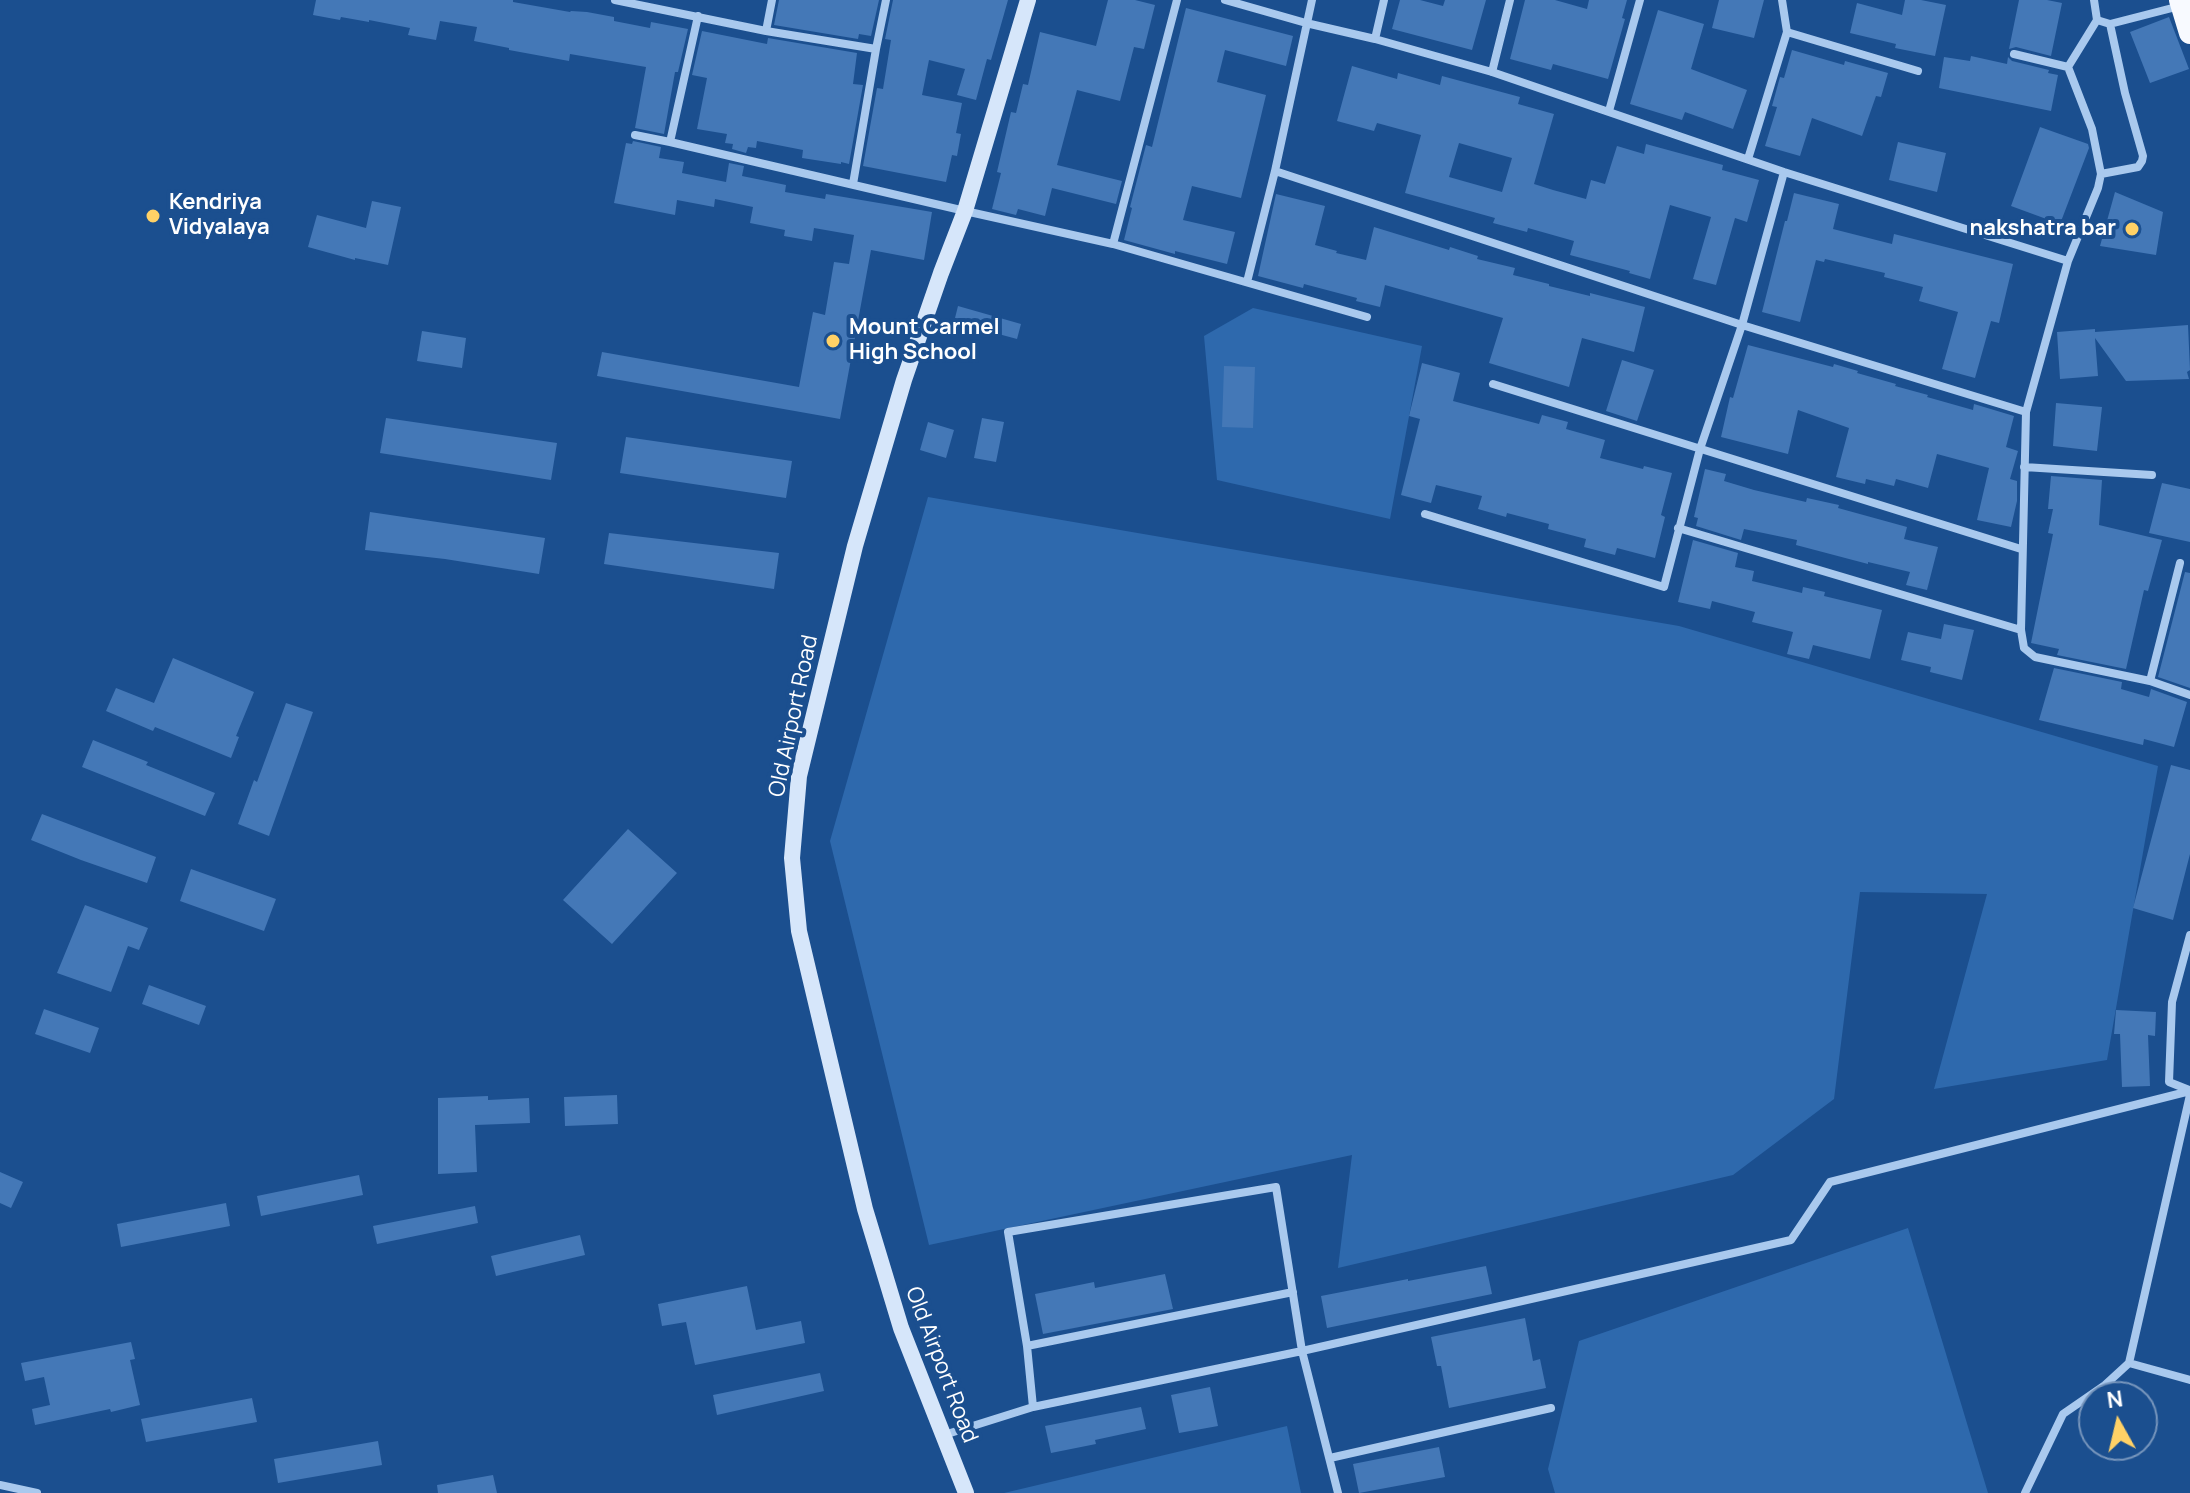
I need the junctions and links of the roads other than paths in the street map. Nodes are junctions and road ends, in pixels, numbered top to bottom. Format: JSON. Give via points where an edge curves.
{"nodes":[{"id":1,"x":615,"y":0,"type":"edge"},
{"id":2,"x":772,"y":0,"type":"edge"},
{"id":3,"x":886,"y":0,"type":"edge"},
{"id":4,"x":1028,"y":0,"type":"edge"},
{"id":5,"x":1177,"y":0,"type":"edge"},
{"id":6,"x":1225,"y":0,"type":"edge"},
{"id":7,"x":1312,"y":0,"type":"edge"},
{"id":8,"x":1384,"y":0,"type":"edge"},
{"id":9,"x":1510,"y":0,"type":"edge"},
{"id":10,"x":1640,"y":0,"type":"edge"},
{"id":11,"x":1782,"y":0,"type":"edge"},
{"id":12,"x":2094,"y":0,"type":"edge"},
{"id":13,"x":2180,"y":3,"type":"edge"},
{"id":14,"x":698,"y":16,"type":"junction"},
{"id":15,"x":2097,"y":20,"type":"junction"},
{"id":16,"x":1306,"y":23,"type":"junction"},
{"id":17,"x":2110,"y":24,"type":"junction"},
{"id":18,"x":766,"y":31,"type":"junction"},
{"id":19,"x":1787,"y":32,"type":"junction"},
{"id":20,"x":2190,"y":33,"type":"edge"},
{"id":21,"x":1375,"y":39,"type":"junction"},
{"id":22,"x":876,"y":49,"type":"junction"},
{"id":23,"x":2014,"y":54,"type":"dead end"},
{"id":24,"x":2068,"y":67,"type":"junction"},
{"id":25,"x":1918,"y":71,"type":"dead end"},
{"id":26,"x":1492,"y":72,"type":"junction"},
{"id":27,"x":1609,"y":111,"type":"junction"},
{"id":28,"x":635,"y":135,"type":"dead end"},
{"id":29,"x":670,"y":142,"type":"junction"},
{"id":30,"x":1748,"y":159,"type":"junction"},
{"id":31,"x":1275,"y":171,"type":"junction"},
{"id":32,"x":1784,"y":172,"type":"junction"},
{"id":33,"x":2101,"y":174,"type":"junction"},
{"id":34,"x":853,"y":184,"type":"junction"},
{"id":35,"x":965,"y":211,"type":"junction"},
{"id":36,"x":1113,"y":244,"type":"junction"},
{"id":37,"x":2068,"y":261,"type":"junction"},
{"id":38,"x":1247,"y":282,"type":"junction"},
{"id":39,"x":1367,"y":317,"type":"dead end"},
{"id":40,"x":1742,"y":325,"type":"junction"},
{"id":41,"x":1493,"y":384,"type":"dead end"},
{"id":42,"x":2026,"y":412,"type":"junction"},
{"id":43,"x":1700,"y":449,"type":"junction"},
{"id":44,"x":2024,"y":467,"type":"junction"},
{"id":45,"x":2152,"y":475,"type":"dead end"},
{"id":46,"x":1425,"y":514,"type":"dead end"},
{"id":47,"x":1678,"y":528,"type":"junction"},
{"id":48,"x":2021,"y":549,"type":"junction"},
{"id":49,"x":2180,"y":563,"type":"dead end"},
{"id":50,"x":2021,"y":630,"type":"junction"},
{"id":51,"x":2150,"y":681,"type":"junction"},
{"id":52,"x":2190,"y":695,"type":"edge"},
{"id":53,"x":2190,"y":935,"type":"edge"},
{"id":54,"x":2190,"y":1092,"type":"edge"},
{"id":55,"x":1293,"y":1292,"type":"junction"},
{"id":56,"x":1027,"y":1346,"type":"junction"},
{"id":57,"x":1302,"y":1351,"type":"junction"},
{"id":58,"x":2129,"y":1363,"type":"junction"},
{"id":59,"x":2190,"y":1380,"type":"edge"},
{"id":60,"x":1033,"y":1407,"type":"junction"},
{"id":61,"x":1551,"y":1408,"type":"dead end"},
{"id":62,"x":944,"y":1435,"type":"junction"},
{"id":63,"x":1330,"y":1458,"type":"junction"},
{"id":64,"x":0,"y":1485,"type":"edge"},
{"id":65,"x":37,"y":1493,"type":"edge"},
{"id":66,"x":966,"y":1493,"type":"edge"},
{"id":67,"x":1338,"y":1493,"type":"edge"},
{"id":68,"x":2025,"y":1493,"type":"edge"}],
"edges":[{"from":1,"to":14,"type":"street"},
{"from":2,"to":18,"type":"street"},
{"from":3,"to":22,"type":"street"},
{"from":4,"to":35,"type":"main road","name":"Old Airport Road"},
{"from":5,"to":36,"type":"street"},
{"from":6,"to":16,"type":"street"},
{"from":7,"to":16,"type":"street"},
{"from":8,"to":21,"type":"street"},
{"from":9,"to":26,"type":"street"},
{"from":10,"to":27,"type":"street"},
{"from":11,"to":19,"type":"street"},
{"from":12,"to":15,"type":"street"},
{"from":13,"to":17,"type":"street"},
{"from":13,"to":20,"type":"highway"},
{"from":14,"to":18,"type":"street"},
{"from":14,"to":29,"type":"street"},
{"from":15,"to":17,"type":"street"},
{"from":15,"to":24,"type":"street"},
{"from":16,"to":21,"type":"street"},
{"from":16,"to":31,"type":"street"},
{"from":17,"to":33,"type":"street","via":[[2143,156],[2138,167]]},
{"from":18,"to":22,"type":"street"},
{"from":19,"to":25,"type":"street"},
{"from":19,"to":30,"type":"street"},
{"from":21,"to":26,"type":"street"},
{"from":22,"to":34,"type":"street"},
{"from":23,"to":24,"type":"street"},
{"from":24,"to":33,"type":"street","via":[[2089,119]]},
{"from":26,"to":27,"type":"street"},
{"from":27,"to":30,"type":"street"},
{"from":28,"to":29,"type":"street"},
{"from":29,"to":34,"type":"street"},
{"from":30,"to":32,"type":"street"},
{"from":31,"to":38,"type":"street"},
{"from":31,"to":40,"type":"street"},
{"from":32,"to":37,"type":"street"},
{"from":32,"to":40,"type":"street"},
{"from":33,"to":37,"type":"street"},
{"from":34,"to":35,"type":"street"},
{"from":35,"to":36,"type":"street"},
{"from":35,"to":62,"type":"main road","name":"Old Airport Road","via":[[904,380],[855,546],[799,776],[792,858],[799,931],[865,1209],[901,1328]]},
{"from":36,"to":38,"type":"street"},
{"from":37,"to":42,"type":"street"},
{"from":38,"to":39,"type":"street"},
{"from":40,"to":42,"type":"street"},
{"from":40,"to":43,"type":"street"},
{"from":41,"to":43,"type":"street"},
{"from":42,"to":44,"type":"street"},
{"from":43,"to":47,"type":"street"},
{"from":43,"to":48,"type":"street"},
{"from":44,"to":45,"type":"street"},
{"from":44,"to":48,"type":"street"},
{"from":46,"to":47,"type":"street","via":[[1664,587]]},
{"from":47,"to":50,"type":"street"},
{"from":48,"to":50,"type":"street"},
{"from":49,"to":51,"type":"street"},
{"from":50,"to":51,"type":"street","via":[[2024,648],[2035,657]]},
{"from":51,"to":52,"type":"street"},
{"from":53,"to":54,"type":"street","via":[[2172,1002],[2169,1082]]},
{"from":54,"to":57,"type":"street","via":[[1830,1182],[1791,1240]]},
{"from":54,"to":58,"type":"street"},
{"from":55,"to":56,"type":"street"},
{"from":55,"to":56,"type":"street","via":[[1276,1187],[1008,1232]]},
{"from":55,"to":57,"type":"street"},
{"from":56,"to":60,"type":"street"},
{"from":57,"to":60,"type":"street"},
{"from":57,"to":63,"type":"street"},
{"from":58,"to":59,"type":"street"},
{"from":58,"to":68,"type":"street","via":[[2063,1414]]},
{"from":60,"to":62,"type":"street"},
{"from":61,"to":63,"type":"street"},
{"from":62,"to":66,"type":"main road","name":"Old Airport Road"},
{"from":63,"to":67,"type":"street"},
{"from":64,"to":65,"type":"street"}]}
